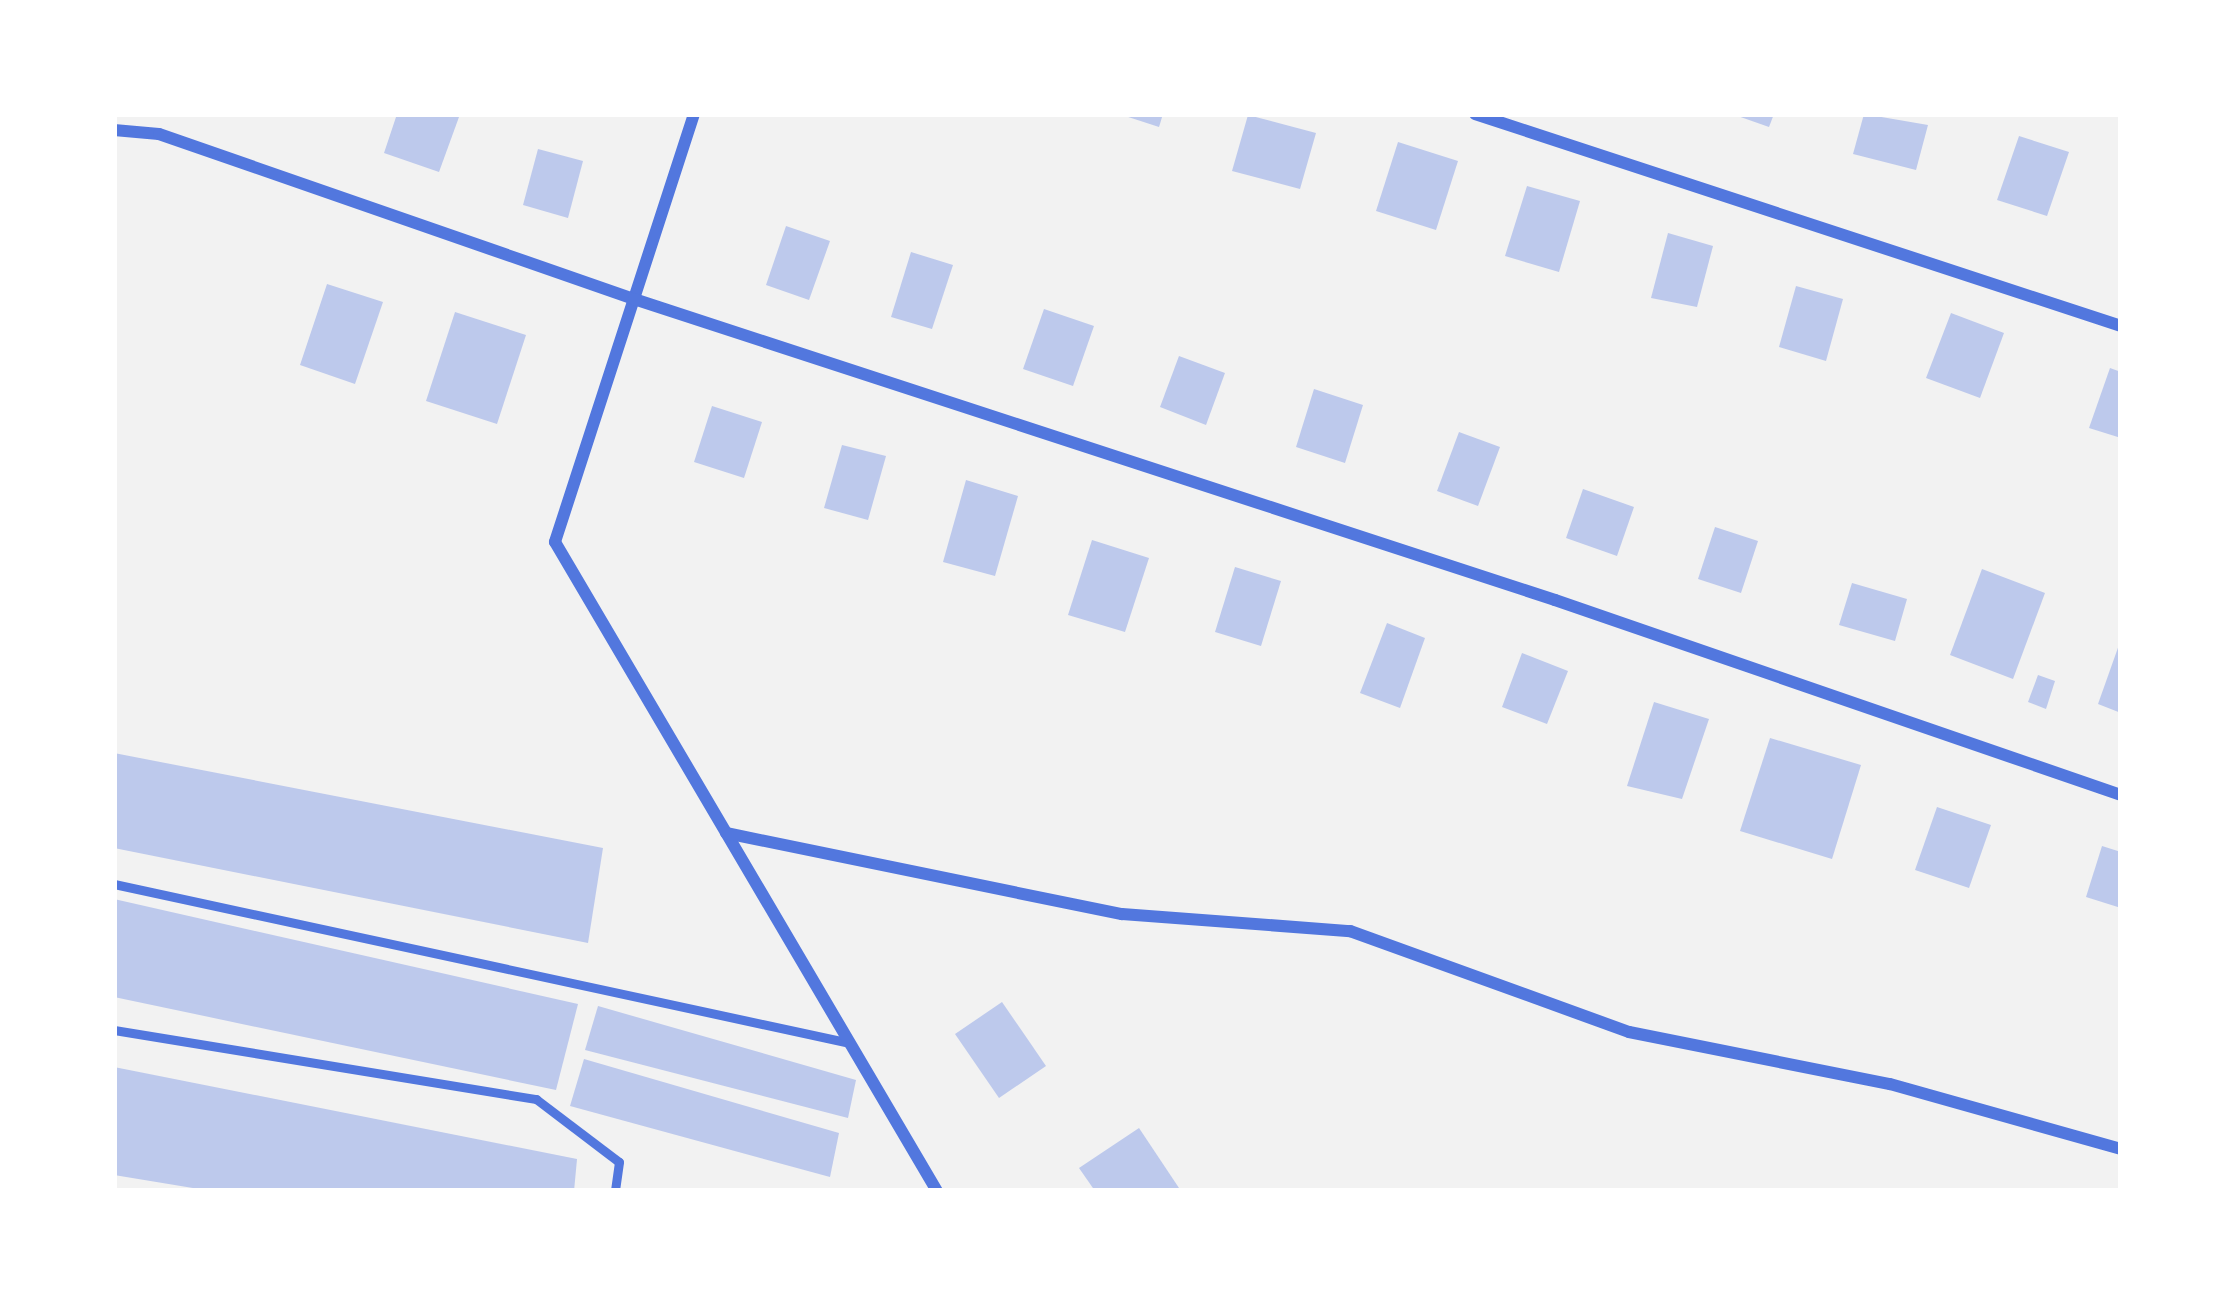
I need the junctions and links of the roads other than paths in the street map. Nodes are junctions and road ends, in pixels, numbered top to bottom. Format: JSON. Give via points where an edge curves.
{"nodes":[{"id":1,"x":694,"y":114,"type":"edge"},
{"id":2,"x":1475,"y":114,"type":"edge"},
{"id":3,"x":114,"y":130,"type":"edge"},
{"id":4,"x":634,"y":299,"type":"junction"},
{"id":5,"x":2121,"y":326,"type":"edge"},
{"id":6,"x":2121,"y":795,"type":"edge"},
{"id":7,"x":726,"y":833,"type":"junction"},
{"id":8,"x":114,"y":884,"type":"edge"},
{"id":9,"x":114,"y":1030,"type":"edge"},
{"id":10,"x":850,"y":1043,"type":"junction"},
{"id":11,"x":2121,"y":1149,"type":"edge"},
{"id":12,"x":615,"y":1191,"type":"edge"},
{"id":13,"x":937,"y":1191,"type":"edge"}],
"edges":[{"from":1,"to":4,"type":"street"},
{"from":2,"to":5,"type":"street"},
{"from":3,"to":4,"type":"street","via":[[159,134]]},
{"from":4,"to":6,"type":"street","via":[[1556,600]]},
{"from":4,"to":7,"type":"street","via":[[555,542]]},
{"from":7,"to":10,"type":"street"},
{"from":7,"to":11,"type":"street","via":[[1123,914],[1350,931],[1629,1032],[1890,1084]]},
{"from":8,"to":10,"type":"lane"},
{"from":9,"to":12,"type":"lane","via":[[536,1099],[619,1162]]},
{"from":10,"to":13,"type":"street"}]}
